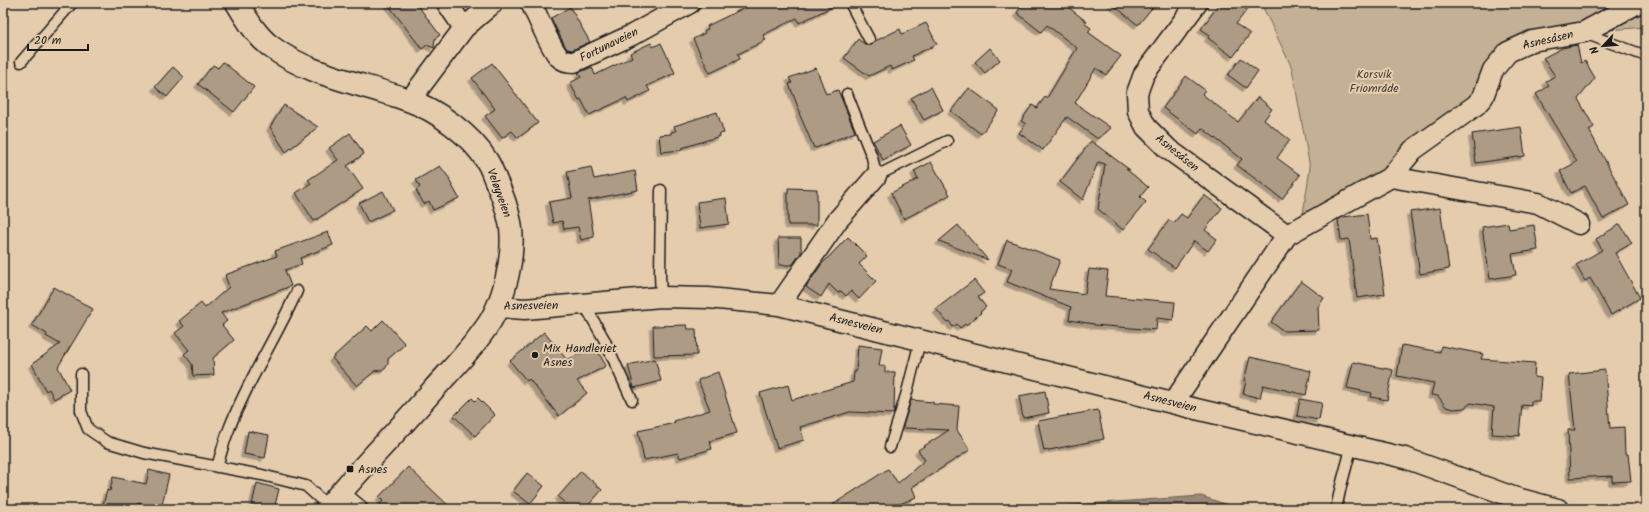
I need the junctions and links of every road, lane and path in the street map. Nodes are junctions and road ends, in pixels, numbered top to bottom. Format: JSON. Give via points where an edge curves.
{"nodes":[{"id":1,"x":72,"y":3,"type":"edge"},
{"id":2,"x":237,"y":3,"type":"edge"},
{"id":3,"x":447,"y":3,"type":"edge"},
{"id":4,"x":494,"y":3,"type":"edge"},
{"id":5,"x":531,"y":3,"type":"edge"},
{"id":6,"x":690,"y":3,"type":"edge"},
{"id":7,"x":850,"y":3,"type":"edge"},
{"id":8,"x":1197,"y":3,"type":"edge"},
{"id":9,"x":1638,"y":3,"type":"edge"},
{"id":10,"x":464,"y":28,"type":"junction"},
{"id":11,"x":1584,"y":32,"type":"junction"},
{"id":12,"x":869,"y":39,"type":"dead end"},
{"id":13,"x":1646,"y":56,"type":"edge"},
{"id":14,"x":21,"y":62,"type":"dead end"},
{"id":15,"x":847,"y":94,"type":"dead end"},
{"id":16,"x":410,"y":100,"type":"junction"},
{"id":17,"x":947,"y":141,"type":"dead end"},
{"id":18,"x":876,"y":176,"type":"junction"},
{"id":19,"x":1391,"y":177,"type":"junction"},
{"id":20,"x":661,"y":190,"type":"dead end"},
{"id":21,"x":1579,"y":224,"type":"dead end"},
{"id":22,"x":1287,"y":235,"type":"junction"},
{"id":23,"x":297,"y":291,"type":"dead end"},
{"id":24,"x":661,"y":297,"type":"junction"},
{"id":25,"x":584,"y":304,"type":"junction"},
{"id":26,"x":779,"y":305,"type":"junction"},
{"id":27,"x":498,"y":307,"type":"junction"},
{"id":28,"x":920,"y":341,"type":"junction"},
{"id":29,"x":81,"y":374,"type":"dead end"},
{"id":30,"x":632,"y":400,"type":"dead end"},
{"id":31,"x":1173,"y":403,"type":"junction"},
{"id":32,"x":1352,"y":445,"type":"junction"},
{"id":33,"x":890,"y":448,"type":"dead end"},
{"id":34,"x":217,"y":467,"type":"junction"},
{"id":35,"x":332,"y":503,"type":"edge"},
{"id":36,"x":357,"y":509,"type":"edge"},
{"id":37,"x":1336,"y":509,"type":"edge"},
{"id":38,"x":1558,"y":509,"type":"edge"}],
"edges":[{"from":1,"to":14,"type":"lane"},
{"from":2,"to":16,"type":"main road","name":"Veløyveien","via":[[251,26],[269,45],[293,61]]},
{"from":3,"to":10,"type":"street"},
{"from":4,"to":10,"type":"street"},
{"from":5,"to":6,"type":"street","name":"Fortunaveien","via":[[560,58],[574,62],[632,35]]},
{"from":7,"to":12,"type":"lane"},
{"from":8,"to":22,"type":"street","name":"Asnesåsen","via":[[1144,74],[1137,94],[1138,111],[1146,127],[1168,149]]},
{"from":9,"to":11,"type":"street","name":"Asnesåsen"},
{"from":10,"to":16,"type":"street"},
{"from":11,"to":13,"type":"lane"},
{"from":11,"to":19,"type":"street","name":"Asnesåsen","via":[[1532,41],[1508,52],[1493,70],[1483,97],[1476,105],[1413,150]]},
{"from":15,"to":18,"type":"lane","via":[[872,157]]},
{"from":16,"to":27,"type":"main road","name":"Veløyveien","via":[[442,117],[468,137],[487,161],[503,196],[510,223],[511,254],[506,283]]},
{"from":17,"to":18,"type":"lane"},
{"from":18,"to":26,"type":"street","via":[[838,220]]},
{"from":19,"to":21,"type":"street","via":[[1538,203]]},
{"from":19,"to":22,"type":"street","name":"Asnesåsen"},
{"from":20,"to":24,"type":"lane"},
{"from":22,"to":31,"type":"street","name":"Asnesåsen"},
{"from":23,"to":34,"type":"lane","via":[[254,373],[229,429]]},
{"from":24,"to":25,"type":"street","name":"Asnesveien"},
{"from":24,"to":26,"type":"street","name":"Asnesveien","via":[[708,298]]},
{"from":25,"to":27,"type":"street","name":"Asnesveien","via":[[525,309]]},
{"from":25,"to":30,"type":"lane","via":[[604,339]]},
{"from":26,"to":28,"type":"street","name":"Asnesveien"},
{"from":27,"to":35,"type":"main road","name":"Veløyveien","via":[[486,328],[456,365]]},
{"from":28,"to":31,"type":"street","name":"Asnesveien"},
{"from":28,"to":33,"type":"lane"},
{"from":29,"to":34,"type":"lane","via":[[81,411],[88,429],[107,442],[144,453]]},
{"from":31,"to":32,"type":"street","name":"Asnesveien"},
{"from":32,"to":37,"type":"lane"},
{"from":32,"to":38,"type":"street","name":"Asnesveien","via":[[1405,458],[1513,497]]},
{"from":34,"to":35,"type":"lane","via":[[306,486]]},
{"from":35,"to":36,"type":"street"}]}
